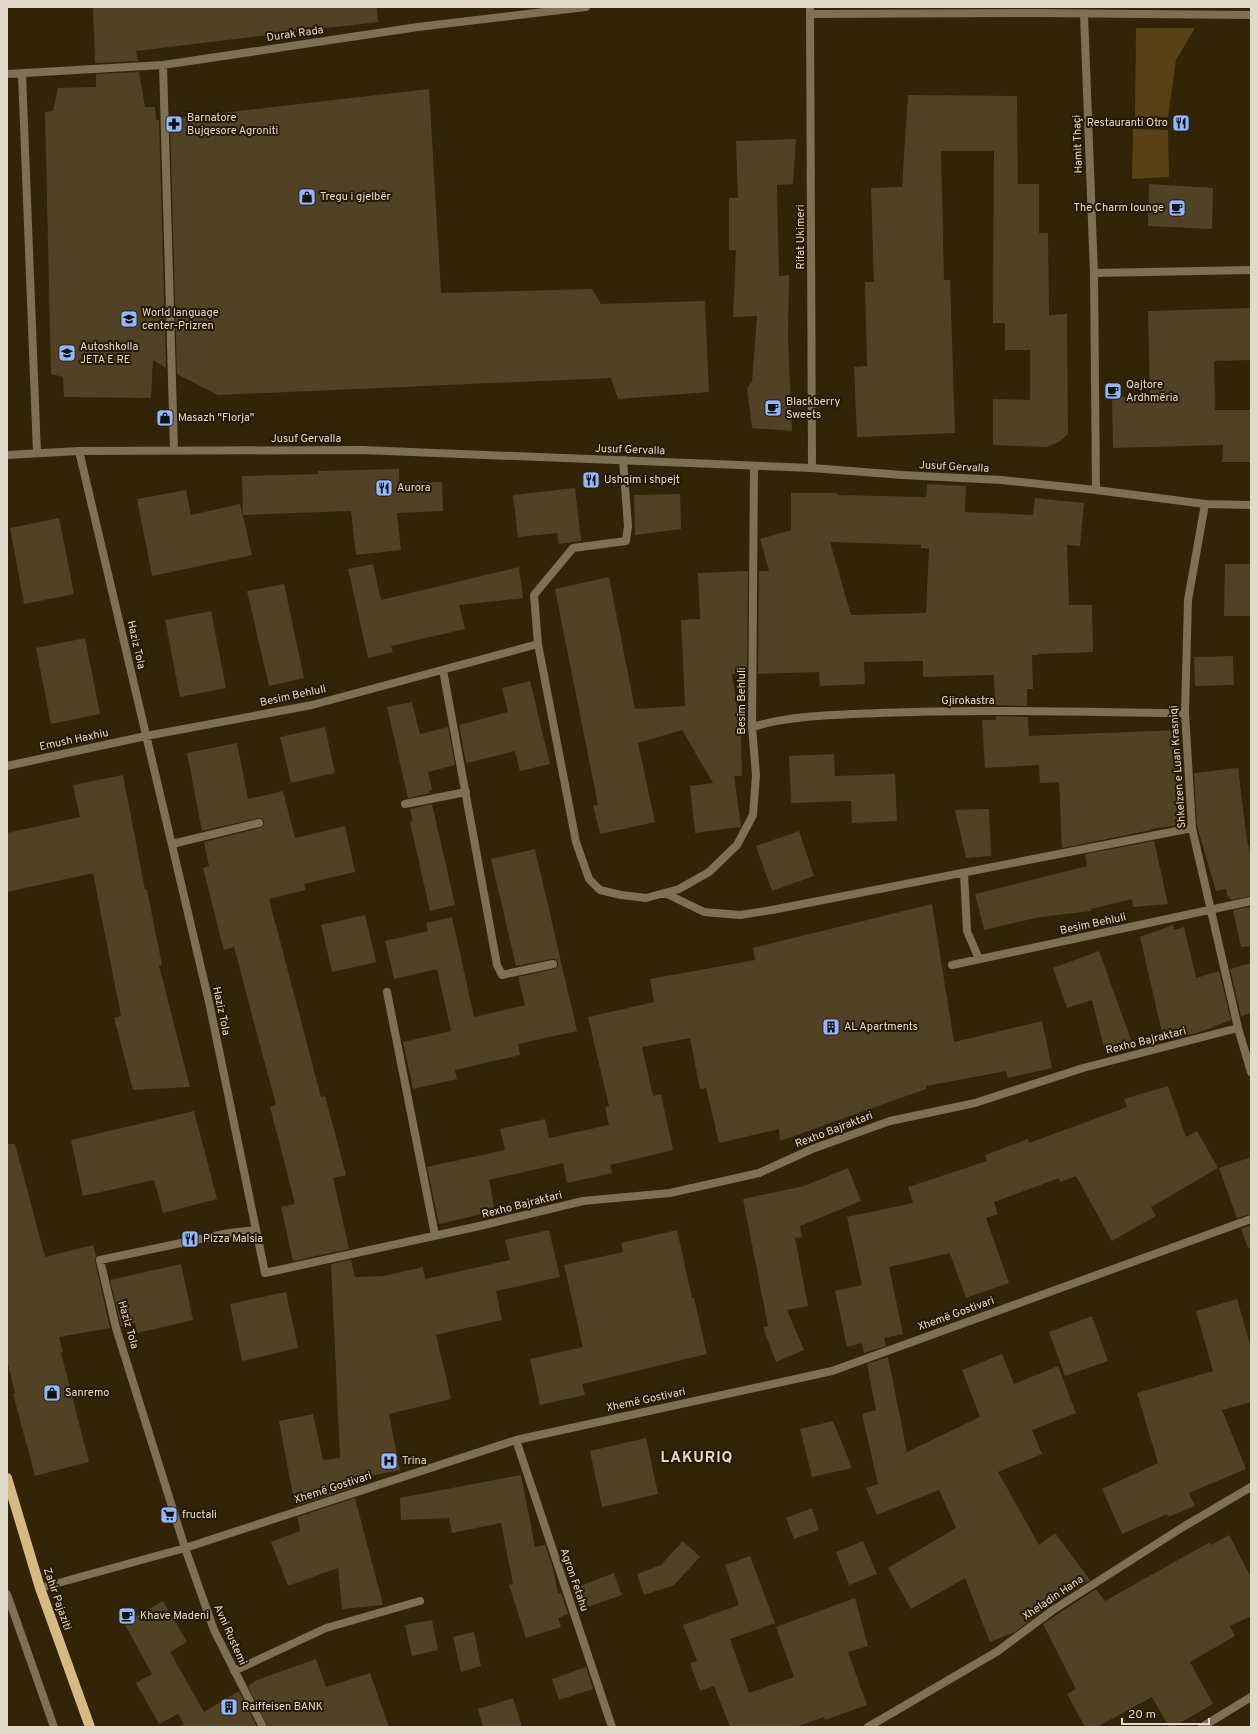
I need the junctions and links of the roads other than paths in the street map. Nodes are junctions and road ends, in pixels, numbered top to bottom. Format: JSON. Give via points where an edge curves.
{"nodes":[{"id":1,"x":586,"y":7,"type":"edge"},
{"id":2,"x":810,"y":11,"type":"edge"},
{"id":3,"x":1084,"y":14,"type":"junction"},
{"id":4,"x":1251,"y":15,"type":"edge"},
{"id":5,"x":163,"y":65,"type":"junction"},
{"id":6,"x":7,"y":74,"type":"edge"},
{"id":7,"x":22,"y":74,"type":"junction"},
{"id":8,"x":1251,"y":270,"type":"edge"},
{"id":9,"x":1094,"y":272,"type":"junction"},
{"id":10,"x":174,"y":450,"type":"junction"},
{"id":11,"x":79,"y":451,"type":"junction"},
{"id":12,"x":37,"y":453,"type":"junction"},
{"id":13,"x":7,"y":455,"type":"edge"},
{"id":14,"x":623,"y":460,"type":"junction"},
{"id":15,"x":754,"y":466,"type":"junction"},
{"id":16,"x":812,"y":468,"type":"junction"},
{"id":17,"x":1096,"y":490,"type":"junction"},
{"id":18,"x":1205,"y":504,"type":"junction"},
{"id":19,"x":1251,"y":506,"type":"edge"},
{"id":20,"x":538,"y":644,"type":"junction"},
{"id":21,"x":443,"y":670,"type":"junction"},
{"id":22,"x":1185,"y":713,"type":"junction"},
{"id":23,"x":752,"y":726,"type":"junction"},
{"id":24,"x":146,"y":736,"type":"junction"},
{"id":25,"x":7,"y":766,"type":"edge"},
{"id":26,"x":466,"y":792,"type":"junction"},
{"id":27,"x":405,"y":804,"type":"dead end"},
{"id":28,"x":259,"y":823,"type":"dead end"},
{"id":29,"x":1192,"y":828,"type":"junction"},
{"id":30,"x":172,"y":844,"type":"junction"},
{"id":31,"x":964,"y":873,"type":"junction"},
{"id":32,"x":665,"y":893,"type":"junction"},
{"id":33,"x":1251,"y":901,"type":"edge"},
{"id":34,"x":1211,"y":910,"type":"junction"},
{"id":35,"x":979,"y":959,"type":"junction"},
{"id":36,"x":553,"y":964,"type":"dead end"},
{"id":37,"x":952,"y":965,"type":"dead end"},
{"id":38,"x":387,"y":992,"type":"dead end"},
{"id":39,"x":1238,"y":1028,"type":"junction"},
{"id":40,"x":1251,"y":1072,"type":"edge"},
{"id":41,"x":1251,"y":1219,"type":"edge"},
{"id":42,"x":256,"y":1230,"type":"junction"},
{"id":43,"x":435,"y":1235,"type":"junction"},
{"id":44,"x":264,"y":1273,"type":"joint"},
{"id":45,"x":516,"y":1440,"type":"junction"},
{"id":46,"x":7,"y":1478,"type":"edge"},
{"id":47,"x":1251,"y":1487,"type":"edge"},
{"id":48,"x":185,"y":1548,"type":"junction"},
{"id":49,"x":40,"y":1588,"type":"junction"},
{"id":50,"x":7,"y":1594,"type":"edge"},
{"id":51,"x":420,"y":1601,"type":"dead end"},
{"id":52,"x":234,"y":1671,"type":"junction"},
{"id":53,"x":1251,"y":1697,"type":"edge"},
{"id":54,"x":54,"y":1727,"type":"edge"},
{"id":55,"x":90,"y":1727,"type":"edge"},
{"id":56,"x":263,"y":1727,"type":"edge"},
{"id":57,"x":612,"y":1727,"type":"edge"},
{"id":58,"x":868,"y":1727,"type":"edge"},
{"id":59,"x":1202,"y":1727,"type":"edge"}],
"edges":[{"from":1,"to":5,"type":"street","name":"Durak Rada","via":[[418,27]]},
{"from":2,"to":3,"type":"street"},
{"from":2,"to":16,"type":"street","name":"Rifat Ukimeri"},
{"from":3,"to":4,"type":"street"},
{"from":3,"to":9,"type":"street","name":"Hamit Thaçi"},
{"from":5,"to":7,"type":"street","name":"Durak Rada"},
{"from":5,"to":10,"type":"street"},
{"from":6,"to":7,"type":"street","name":"Durak Rada"},
{"from":7,"to":12,"type":"street"},
{"from":8,"to":9,"type":"street"},
{"from":9,"to":17,"type":"street","name":"Hamit Thaçi"},
{"from":10,"to":11,"type":"street","name":"Jusuf Gervalla"},
{"from":10,"to":14,"type":"street","name":"Jusuf Gervalla","via":[[362,450]]},
{"from":11,"to":12,"type":"street","name":"Jusuf Gervalla"},
{"from":11,"to":24,"type":"street","name":"Haziz Tola"},
{"from":12,"to":13,"type":"street","name":"Jusuf Gervalla"},
{"from":14,"to":15,"type":"street","name":"Jusuf Gervalla"},
{"from":14,"to":20,"type":"street","name":"Besim Behluli","via":[[628,526],[626,541],[573,548],[534,595]]},
{"from":15,"to":16,"type":"street","name":"Jusuf Gervalla"},
{"from":15,"to":23,"type":"street","name":"Besim Behluli"},
{"from":16,"to":17,"type":"street","name":"Jusuf Gervalla","via":[[1001,480]]},
{"from":17,"to":18,"type":"street","name":"Jusuf Gervalla"},
{"from":18,"to":19,"type":"street","name":"Jusuf Gervalla"},
{"from":18,"to":22,"type":"street","name":"Shkelzen e Luan Krasniqi","via":[[1188,600]]},
{"from":20,"to":21,"type":"street","name":"Besim Behluli"},
{"from":20,"to":32,"type":"street","name":"Besim Behluli","via":[[576,842],[589,879],[600,890],[621,895],[646,898]]},
{"from":21,"to":24,"type":"street","name":"Besim Behluli","via":[[312,705]]},
{"from":21,"to":26,"type":"street"},
{"from":22,"to":23,"type":"street","name":"Gjirokastra","via":[[902,712],[816,716]]},
{"from":22,"to":29,"type":"street","name":"Shkelzen e Luan Krasniqi"},
{"from":23,"to":32,"type":"street","name":"Besim Behluli","via":[[756,774],[753,815],[737,845],[709,872],[679,889]]},
{"from":24,"to":25,"type":"street","name":"Emush Haxhiu"},
{"from":24,"to":30,"type":"street","name":"Haziz Tola"},
{"from":26,"to":27,"type":"street"},
{"from":26,"to":36,"type":"street","via":[[497,966],[502,975]]},
{"from":28,"to":30,"type":"street"},
{"from":29,"to":31,"type":"street"},
{"from":29,"to":34,"type":"street","name":"Shkelzen e Luan Krasniqi"},
{"from":30,"to":42,"type":"street","name":"Haziz Tola","via":[[209,1002]]},
{"from":31,"to":32,"type":"street","via":[[740,915],[704,912]]},
{"from":31,"to":35,"type":"street","via":[[967,931]]},
{"from":33,"to":34,"type":"street","name":"Besim Behluli"},
{"from":34,"to":35,"type":"street","name":"Besim Behluli"},
{"from":34,"to":39,"type":"street","name":"Shkelzen e Luan Krasniqi"},
{"from":35,"to":37,"type":"street","name":"Besim Behluli"},
{"from":38,"to":43,"type":"street"},
{"from":39,"to":40,"type":"street","name":"Shkelzen e Luan Krasniqi"},
{"from":39,"to":43,"type":"street","name":"Rexho Bajraktari","via":[[1083,1068],[975,1103],[890,1121],[812,1149],[759,1173],[670,1193],[583,1201]]},
{"from":41,"to":45,"type":"street","name":"Xhemë Gostivari","via":[[832,1371]]},
{"from":42,"to":44,"type":"street","name":"Haziz Tola"},
{"from":42,"to":48,"type":"street","name":"Haziz Tola","via":[[100,1260],[116,1328]]},
{"from":43,"to":44,"type":"street","name":"Rexho Bajraktari"},
{"from":45,"to":48,"type":"street","name":"Xhemë Gostivari"},
{"from":45,"to":57,"type":"street","name":"Agron Fetahu"},
{"from":46,"to":49,"type":"main road","name":"Zahir Pajaziti"},
{"from":47,"to":58,"type":"street","name":"Xheladin Hana","via":[[1053,1610],[998,1651]]},
{"from":48,"to":49,"type":"street","name":"Xhemë Gostivari"},
{"from":48,"to":52,"type":"street","name":"Avni Rustemi","via":[[214,1630]]},
{"from":49,"to":55,"type":"main road","name":"Zahir Pajaziti"},
{"from":50,"to":54,"type":"street"},
{"from":51,"to":52,"type":"street","via":[[326,1628]]},
{"from":52,"to":56,"type":"street","name":"Avni Rustemi"},
{"from":53,"to":59,"type":"street"}]}
